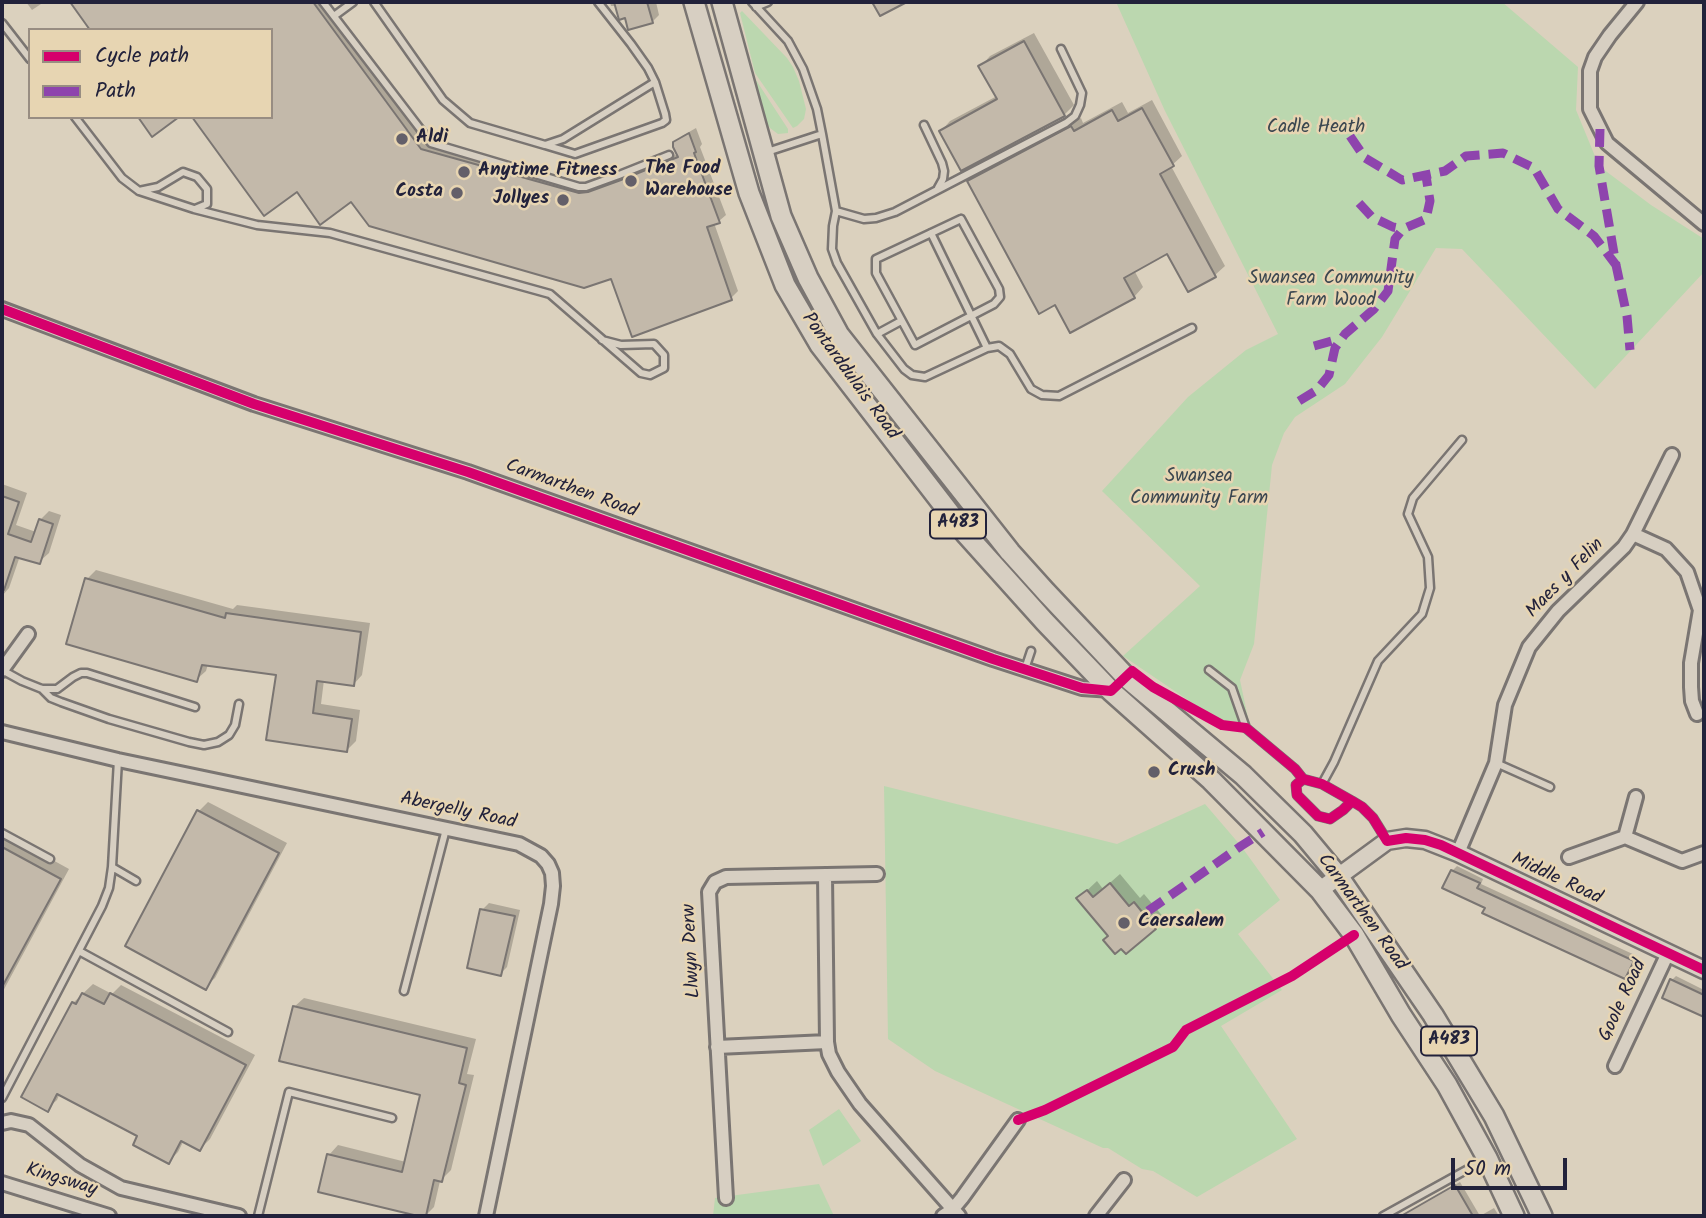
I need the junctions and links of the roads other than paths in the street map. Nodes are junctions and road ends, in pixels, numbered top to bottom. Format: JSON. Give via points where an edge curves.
{"nodes":[{"id":1,"x":323,"y":2,"type":"edge"},
{"id":2,"x":353,"y":2,"type":"edge"},
{"id":3,"x":374,"y":2,"type":"edge"},
{"id":4,"x":598,"y":2,"type":"edge"},
{"id":5,"x":694,"y":2,"type":"edge"},
{"id":6,"x":722,"y":2,"type":"edge"},
{"id":7,"x":768,"y":2,"type":"edge"},
{"id":8,"x":1637,"y":2,"type":"edge"},
{"id":9,"x":754,"y":4,"type":"edge"},
{"id":10,"x":334,"y":16,"type":"junction"},
{"id":11,"x":2,"y":23,"type":"edge"},
{"id":12,"x":1061,"y":49,"type":"dead end"},
{"id":13,"x":28,"y":56,"type":"edge"},
{"id":14,"x":655,"y":82,"type":"junction"},
{"id":15,"x":77,"y":119,"type":"edge"},
{"id":16,"x":924,"y":125,"type":"dead end"},
{"id":17,"x":822,"y":134,"type":"junction"},
{"id":18,"x":545,"y":145,"type":"junction"},
{"id":19,"x":763,"y":153,"type":"junction"},
{"id":20,"x":669,"y":155,"type":"dead end"},
{"id":21,"x":937,"y":190,"type":"junction"},
{"id":22,"x":139,"y":191,"type":"junction"},
{"id":23,"x":194,"y":209,"type":"junction"},
{"id":24,"x":836,"y":211,"type":"junction"},
{"id":25,"x":1704,"y":224,"type":"edge"},
{"id":26,"x":931,"y":233,"type":"junction"},
{"id":27,"x":2,"y":309,"type":"edge"},
{"id":28,"x":971,"y":316,"type":"junction"},
{"id":29,"x":901,"y":321,"type":"junction"},
{"id":30,"x":1192,"y":328,"type":"dead end"},
{"id":31,"x":877,"y":334,"type":"junction"},
{"id":32,"x":602,"y":340,"type":"junction"},
{"id":33,"x":987,"y":348,"type":"junction"},
{"id":34,"x":1462,"y":440,"type":"dead end"},
{"id":35,"x":1672,"y":455,"type":"dead end"},
{"id":36,"x":1633,"y":534,"type":"junction"},
{"id":37,"x":1702,"y":611,"type":"edge"},
{"id":38,"x":28,"y":634,"type":"dead end"},
{"id":39,"x":1031,"y":651,"type":"dead end"},
{"id":40,"x":1025,"y":669,"type":"junction"},
{"id":41,"x":2,"y":670,"type":"edge"},
{"id":42,"x":1209,"y":670,"type":"dead end"},
{"id":43,"x":1126,"y":678,"type":"junction"},
{"id":44,"x":42,"y":690,"type":"junction"},
{"id":45,"x":1111,"y":691,"type":"junction"},
{"id":46,"x":239,"y":704,"type":"dead end"},
{"id":47,"x":195,"y":707,"type":"dead end"},
{"id":48,"x":1697,"y":714,"type":"dead end"},
{"id":49,"x":2,"y":732,"type":"edge"},
{"id":50,"x":118,"y":760,"type":"junction"},
{"id":51,"x":1496,"y":763,"type":"junction"},
{"id":52,"x":1303,"y":779,"type":"junction"},
{"id":53,"x":1322,"y":784,"type":"junction"},
{"id":54,"x":1550,"y":787,"type":"dead end"},
{"id":55,"x":1636,"y":797,"type":"dead end"},
{"id":56,"x":1352,"y":801,"type":"junction"},
{"id":57,"x":446,"y":829,"type":"junction"},
{"id":58,"x":2,"y":833,"type":"edge"},
{"id":59,"x":1625,"y":837,"type":"junction"},
{"id":60,"x":1387,"y":841,"type":"junction"},
{"id":61,"x":1458,"y":853,"type":"junction"},
{"id":62,"x":1704,"y":853,"type":"edge"},
{"id":63,"x":1569,"y":857,"type":"dead end"},
{"id":64,"x":50,"y":859,"type":"dead end"},
{"id":65,"x":112,"y":867,"type":"junction"},
{"id":66,"x":877,"y":874,"type":"dead end"},
{"id":67,"x":825,"y":875,"type":"junction"},
{"id":68,"x":1338,"y":876,"type":"junction"},
{"id":69,"x":136,"y":881,"type":"dead end"},
{"id":70,"x":1320,"y":890,"type":"junction"},
{"id":71,"x":79,"y":951,"type":"junction"},
{"id":72,"x":1668,"y":953,"type":"junction"},
{"id":73,"x":1704,"y":970,"type":"edge"},
{"id":74,"x":404,"y":991,"type":"dead end"},
{"id":75,"x":228,"y":1032,"type":"dead end"},
{"id":76,"x":827,"y":1042,"type":"junction"},
{"id":77,"x":718,"y":1047,"type":"junction"},
{"id":78,"x":1615,"y":1066,"type":"dead end"},
{"id":79,"x":2,"y":1098,"type":"edge"},
{"id":80,"x":392,"y":1118,"type":"dead end"},
{"id":81,"x":1018,"y":1120,"type":"dead end"},
{"id":82,"x":2,"y":1123,"type":"edge"},
{"id":83,"x":1487,"y":1158,"type":"junction"},
{"id":84,"x":1124,"y":1180,"type":"dead end"},
{"id":85,"x":2,"y":1183,"type":"edge"},
{"id":86,"x":726,"y":1198,"type":"dead end"},
{"id":87,"x":951,"y":1214,"type":"edge"},
{"id":88,"x":109,"y":1216,"type":"edge"},
{"id":89,"x":239,"y":1216,"type":"edge"},
{"id":90,"x":258,"y":1216,"type":"edge"},
{"id":91,"x":486,"y":1216,"type":"edge"},
{"id":92,"x":1096,"y":1216,"type":"edge"},
{"id":93,"x":1383,"y":1216,"type":"edge"},
{"id":94,"x":1514,"y":1216,"type":"edge"},
{"id":95,"x":1542,"y":1216,"type":"edge"}],
"edges":[{"from":1,"to":10,"type":"lane"},
{"from":2,"to":10,"type":"lane"},
{"from":3,"to":18,"type":"lane","via":[[443,100],[470,123]]},
{"from":4,"to":14,"type":"lane"},
{"from":5,"to":45,"type":"main road","name":"Pontarddulais Road","number":"A483","via":[[750,193],[785,285],[820,345],[965,533]]},
{"from":6,"to":19,"type":"main road","name":"Pontarddulais Road","number":"A483"},
{"from":7,"to":9,"type":"lane"},
{"from":8,"to":25,"type":"street","via":[[1595,57],[1590,71],[1590,109],[1607,143]]},
{"from":9,"to":17,"type":"lane","via":[[788,41],[803,69]]},
{"from":10,"to":20,"type":"lane","via":[[431,144],[579,187]]},
{"from":11,"to":13,"type":"lane"},
{"from":12,"to":21,"type":"lane","via":[[1082,93],[1075,116]]},
{"from":14,"to":18,"type":"lane","via":[[563,139]]},
{"from":14,"to":18,"type":"lane","via":[[665,114],[662,123],[575,154]]},
{"from":15,"to":22,"type":"lane","via":[[122,178]]},
{"from":16,"to":21,"type":"lane","via":[[944,171]]},
{"from":17,"to":19,"type":"lane"},
{"from":17,"to":24,"type":"lane"},
{"from":19,"to":43,"type":"main road","name":"Pontarddulais Road","number":"A483","via":[[781,216],[839,335],[1010,552]]},
{"from":21,"to":24,"type":"lane","via":[[876,218]]},
{"from":22,"to":23,"type":"lane"},
{"from":22,"to":23,"type":"lane","via":[[158,187],[183,172],[197,177],[207,189],[207,204]]},
{"from":23,"to":32,"type":"lane","via":[[257,225],[330,233],[550,294]]},
{"from":24,"to":31,"type":"lane","via":[[834,256]]},
{"from":26,"to":28,"type":"lane"},
{"from":26,"to":28,"type":"lane","via":[[961,219],[999,289],[994,304]]},
{"from":26,"to":29,"type":"lane","via":[[876,259],[876,273]]},
{"from":27,"to":40,"type":"street","name":"Carmarthen Road","via":[[254,404],[468,472]]},
{"from":28,"to":29,"type":"lane","via":[[915,345]]},
{"from":28,"to":33,"type":"lane"},
{"from":29,"to":31,"type":"lane"},
{"from":30,"to":33,"type":"lane","via":[[1059,396],[1031,389],[1010,354],[999,346]]},
{"from":31,"to":33,"type":"lane","via":[[904,369],[925,377]]},
{"from":32,"to":32,"type":"lane","via":[[641,373],[650,375],[663,368],[664,355],[654,344],[621,345]]},
{"from":34,"to":53,"type":"lane","via":[[1413,498],[1408,514],[1428,557],[1430,588],[1422,614],[1378,660]]},
{"from":35,"to":36,"type":"street","name":"Maes y Felin"},
{"from":36,"to":37,"type":"street","via":[[1667,550],[1688,572]]},
{"from":36,"to":51,"type":"street","name":"Maes y Felin","via":[[1529,647],[1505,705]]},
{"from":37,"to":48,"type":"street","via":[[1691,663]]},
{"from":38,"to":41,"type":"street"},
{"from":39,"to":40,"type":"lane"},
{"from":40,"to":45,"type":"street","name":"Carmarthen Road","via":[[1082,688]]},
{"from":41,"to":44,"type":"lane"},
{"from":42,"to":52,"type":"lane","via":[[1232,688],[1246,728]]},
{"from":43,"to":45,"type":"street"},
{"from":43,"to":68,"type":"main road","name":"Carmarthen Road","number":"A483","via":[[1243,775]]},
{"from":44,"to":46,"type":"lane","via":[[51,698],[97,715],[204,745],[229,735]]},
{"from":44,"to":47,"type":"lane","via":[[57,690],[87,673]]},
{"from":45,"to":70,"type":"main road","name":"Carmarthen Road","number":"A483","via":[[1211,779]]},
{"from":49,"to":50,"type":"street","name":"Abergelly Road"},
{"from":50,"to":57,"type":"street","name":"Abergelly Road"},
{"from":50,"to":65,"type":"lane"},
{"from":51,"to":54,"type":"lane"},
{"from":51,"to":61,"type":"street","name":"Maes y Felin"},
{"from":52,"to":53,"type":"lane"},
{"from":52,"to":56,"type":"lane","via":[[1296,785],[1297,795],[1318,816],[1330,819]]},
{"from":53,"to":56,"type":"lane"},
{"from":55,"to":59,"type":"street"},
{"from":56,"to":60,"type":"lane","via":[[1373,818]]},
{"from":57,"to":74,"type":"lane"},
{"from":57,"to":91,"type":"street","name":"Abergelly Road","via":[[531,849],[552,873],[551,904]]},
{"from":58,"to":64,"type":"lane"},
{"from":59,"to":62,"type":"street","via":[[1682,861]]},
{"from":59,"to":63,"type":"street"},
{"from":60,"to":61,"type":"street","name":"Middle Road","via":[[1424,840]]},
{"from":60,"to":68,"type":"street"},
{"from":61,"to":72,"type":"street","name":"Middle Road"},
{"from":65,"to":69,"type":"lane"},
{"from":65,"to":71,"type":"lane","via":[[102,906]]},
{"from":66,"to":67,"type":"street","name":"Llwyn Derw"},
{"from":67,"to":76,"type":"street"},
{"from":67,"to":77,"type":"street","name":"Llwyn Derw","via":[[726,877],[715,882],[709,892]]},
{"from":68,"to":70,"type":"street"},
{"from":68,"to":95,"type":"main road","name":"Carmarthen Road","number":"A483","via":[[1433,1015],[1494,1116]]},
{"from":70,"to":83,"type":"main road","name":"Carmarthen Road","number":"A483","via":[[1354,935]]},
{"from":71,"to":75,"type":"lane"},
{"from":71,"to":79,"type":"lane"},
{"from":72,"to":73,"type":"street","name":"Middle Road"},
{"from":72,"to":78,"type":"street","name":"Goole Road"},
{"from":76,"to":77,"type":"street"},
{"from":76,"to":87,"type":"street","via":[[846,1086]]},
{"from":77,"to":86,"type":"street","name":"Llwyn Derw"},
{"from":80,"to":90,"type":"lane","via":[[289,1092]]},
{"from":81,"to":87,"type":"street"},
{"from":82,"to":89,"type":"street","via":[[29,1125],[80,1165],[121,1188]]},
{"from":83,"to":93,"type":"lane"},
{"from":83,"to":94,"type":"main road","name":"Carmarthen Road","number":"A483"},
{"from":84,"to":92,"type":"street"},
{"from":85,"to":88,"type":"street","name":"Kingsway"}]}
